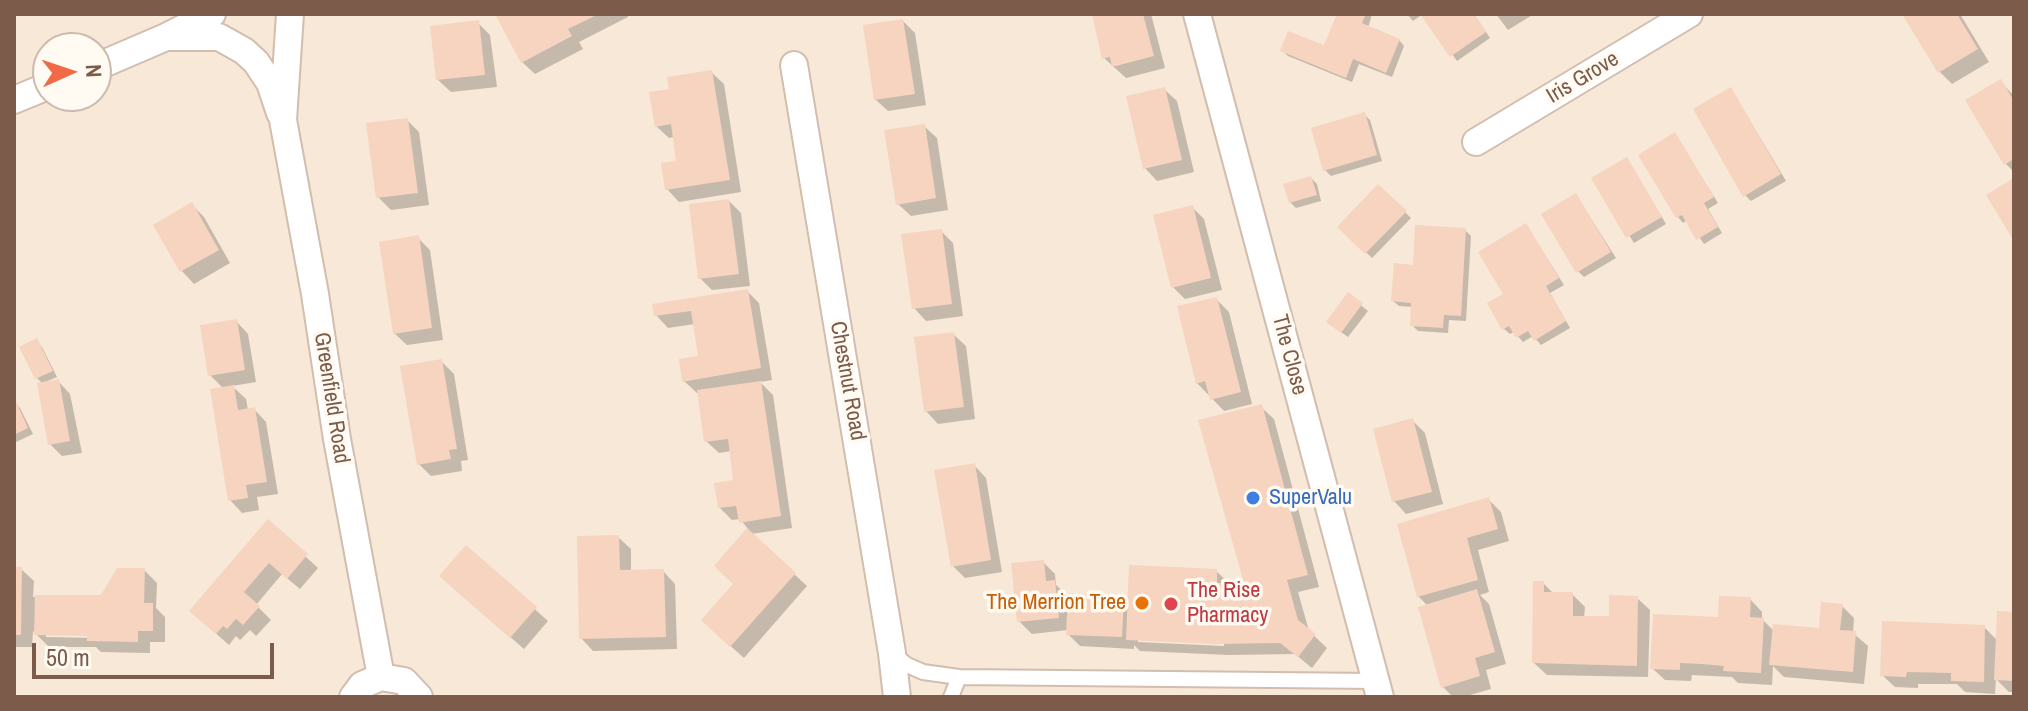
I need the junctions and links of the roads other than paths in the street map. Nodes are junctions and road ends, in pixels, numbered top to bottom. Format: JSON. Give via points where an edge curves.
{"nodes":[{"id":1,"x":212,"y":14,"type":"edge"},
{"id":2,"x":290,"y":14,"type":"edge"},
{"id":3,"x":1197,"y":14,"type":"edge"},
{"id":4,"x":1689,"y":14,"type":"edge"},
{"id":5,"x":166,"y":37,"type":"junction"},
{"id":6,"x":112,"y":60,"type":"edge"},
{"id":7,"x":794,"y":65,"type":"dead end"},
{"id":8,"x":283,"y":120,"type":"junction"},
{"id":9,"x":1476,"y":142,"type":"dead end"},
{"id":10,"x":892,"y":653,"type":"junction"},
{"id":11,"x":381,"y":677,"type":"junction"},
{"id":12,"x":959,"y":677,"type":"junction"},
{"id":13,"x":1379,"y":689,"type":"edge"},
{"id":14,"x":353,"y":697,"type":"edge"},
{"id":15,"x":419,"y":697,"type":"edge"},
{"id":16,"x":897,"y":697,"type":"edge"},
{"id":17,"x":951,"y":697,"type":"edge"}],
"edges":[{"from":1,"to":5,"type":"street"},
{"from":2,"to":8,"type":"street","name":"Greenfield Road"},
{"from":3,"to":13,"type":"street","name":"The Close"},
{"from":4,"to":9,"type":"street","name":"Iris Grove"},
{"from":5,"to":6,"type":"street"},
{"from":5,"to":8,"type":"street","name":"Greenfield Road","via":[[219,37],[244,51],[270,83]]},
{"from":7,"to":10,"type":"street","name":"Chestnut Road"},
{"from":8,"to":11,"type":"street","name":"Greenfield Road"},
{"from":10,"to":12,"type":"lane","via":[[923,672]]},
{"from":10,"to":16,"type":"street","name":"Chestnut Road"},
{"from":11,"to":14,"type":"street","via":[[362,685]]},
{"from":11,"to":15,"type":"street","via":[[404,681]]},
{"from":12,"to":13,"type":"lane"},
{"from":12,"to":17,"type":"lane"}]}
